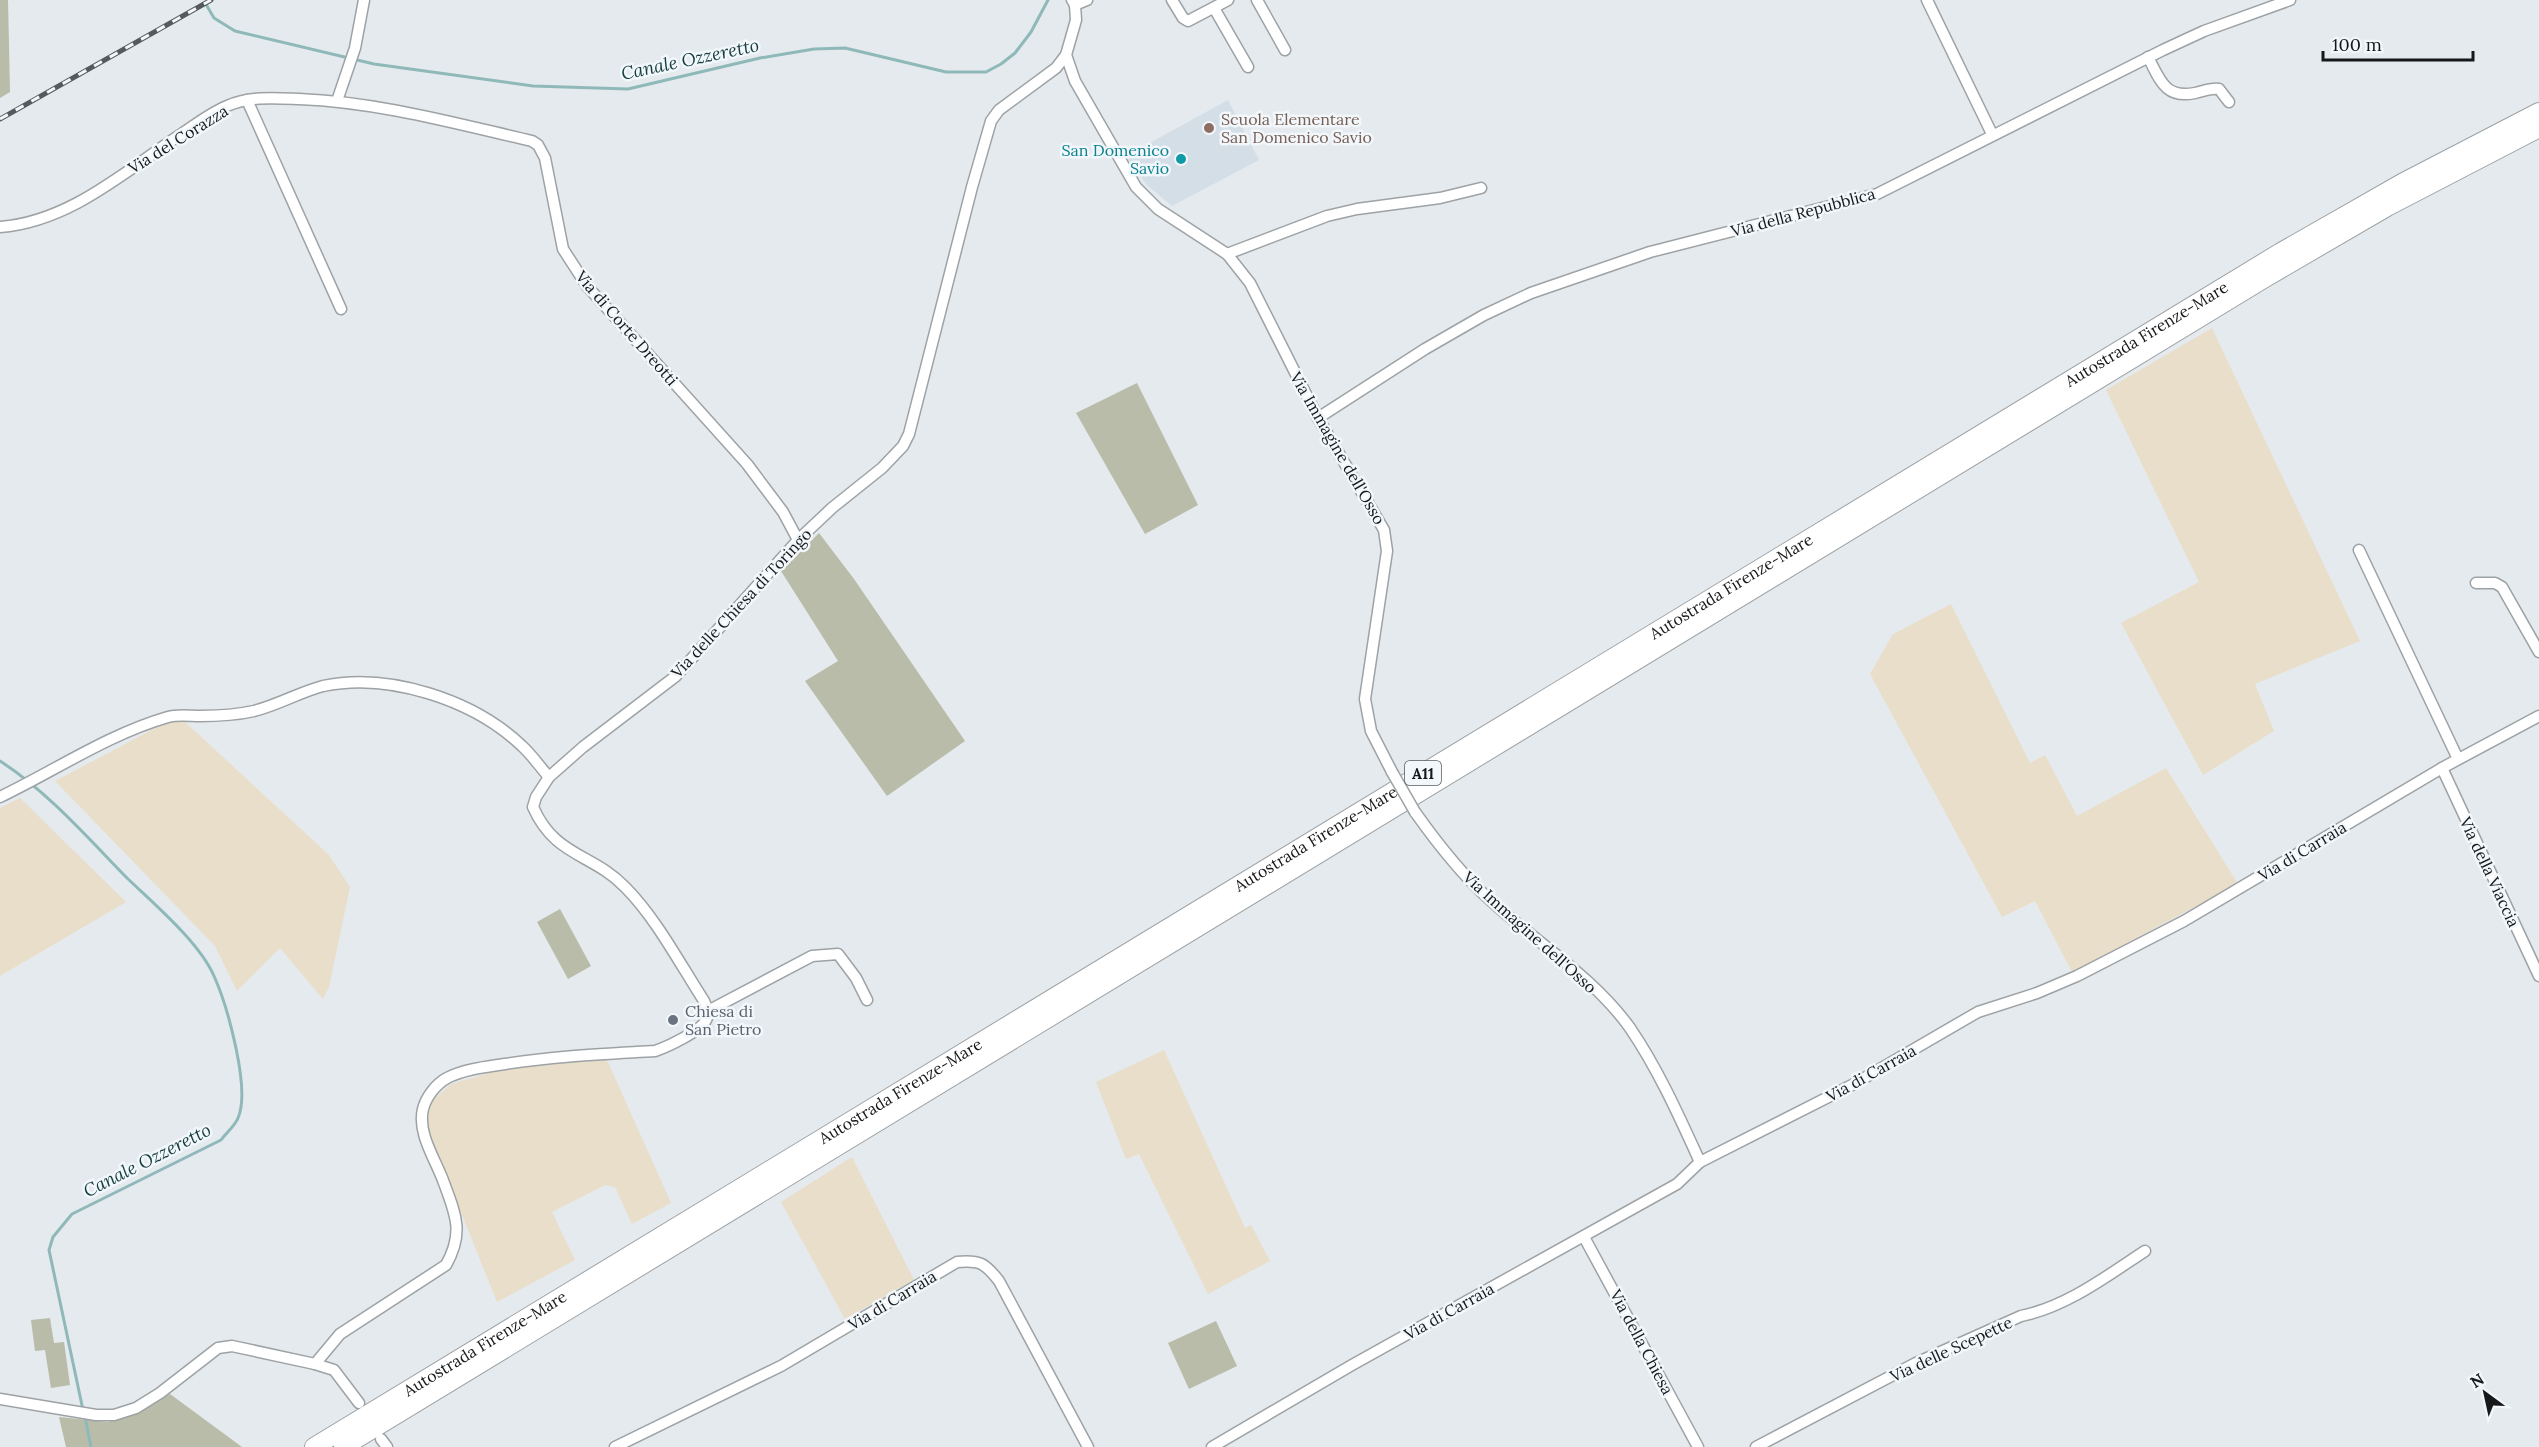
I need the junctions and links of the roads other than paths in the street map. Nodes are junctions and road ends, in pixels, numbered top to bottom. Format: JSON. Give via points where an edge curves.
{"nodes":[{"id":1,"x":364,"y":0,"type":"edge"},
{"id":2,"x":1087,"y":0,"type":"edge"},
{"id":3,"x":1172,"y":0,"type":"edge"},
{"id":4,"x":1228,"y":0,"type":"edge"},
{"id":5,"x":1257,"y":0,"type":"edge"},
{"id":6,"x":1927,"y":0,"type":"edge"},
{"id":7,"x":2290,"y":0,"type":"edge"},
{"id":8,"x":1074,"y":2,"type":"edge"},
{"id":9,"x":1214,"y":8,"type":"junction"},
{"id":10,"x":1285,"y":50,"type":"dead end"},
{"id":11,"x":1066,"y":55,"type":"junction"},
{"id":12,"x":2148,"y":57,"type":"junction"},
{"id":13,"x":1248,"y":67,"type":"dead end"},
{"id":14,"x":247,"y":100,"type":"junction"},
{"id":15,"x":337,"y":101,"type":"junction"},
{"id":16,"x":2229,"y":102,"type":"dead end"},
{"id":17,"x":2539,"y":112,"type":"edge"},
{"id":18,"x":2539,"y":128,"type":"edge"},
{"id":19,"x":1992,"y":134,"type":"junction"},
{"id":20,"x":1482,"y":188,"type":"dead end"},
{"id":21,"x":0,"y":227,"type":"edge"},
{"id":22,"x":1227,"y":254,"type":"junction"},
{"id":23,"x":341,"y":309,"type":"dead end"},
{"id":24,"x":1318,"y":418,"type":"junction"},
{"id":25,"x":798,"y":540,"type":"junction"},
{"id":26,"x":2359,"y":550,"type":"dead end"},
{"id":27,"x":2476,"y":583,"type":"dead end"},
{"id":28,"x":2539,"y":651,"type":"edge"},
{"id":29,"x":2539,"y":716,"type":"edge"},
{"id":30,"x":2458,"y":759,"type":"junction"},
{"id":31,"x":2442,"y":768,"type":"junction"},
{"id":32,"x":549,"y":777,"type":"junction"},
{"id":33,"x":0,"y":797,"type":"edge"},
{"id":34,"x":2539,"y":976,"type":"edge"},
{"id":35,"x":867,"y":1000,"type":"dead end"},
{"id":36,"x":708,"y":1011,"type":"junction"},
{"id":37,"x":1700,"y":1162,"type":"junction"},
{"id":38,"x":1584,"y":1237,"type":"junction"},
{"id":39,"x":2145,"y":1251,"type":"dead end"},
{"id":40,"x":315,"y":1364,"type":"junction"},
{"id":41,"x":0,"y":1399,"type":"edge"},
{"id":42,"x":359,"y":1403,"type":"dead end"},
{"id":43,"x":315,"y":1447,"type":"edge"},
{"id":44,"x":343,"y":1447,"type":"edge"},
{"id":45,"x":615,"y":1447,"type":"edge"},
{"id":46,"x":1088,"y":1447,"type":"edge"},
{"id":47,"x":1212,"y":1447,"type":"edge"},
{"id":48,"x":1698,"y":1447,"type":"edge"},
{"id":49,"x":1756,"y":1447,"type":"edge"}],
"edges":[{"from":1,"to":15,"type":"street","via":[[355,48]]},
{"from":2,"to":8,"type":"street"},
{"from":3,"to":9,"type":"street","via":[[1188,21]]},
{"from":4,"to":9,"type":"street"},
{"from":5,"to":10,"type":"street"},
{"from":6,"to":19,"type":"street"},
{"from":7,"to":12,"type":"street","name":"Via della Repubblica","via":[[2204,31]]},
{"from":8,"to":11,"type":"street","name":"Via delle Chiesa di Toringo","via":[[1076,20]]},
{"from":9,"to":13,"type":"street"},
{"from":11,"to":22,"type":"street","name":"Via Immagine dell'Osso","via":[[1075,81],[1136,187],[1158,209]]},
{"from":11,"to":25,"type":"street","name":"Via delle Chiesa di Toringo","via":[[1056,69],[999,110],[991,121],[903,446]]},
{"from":12,"to":16,"type":"street","via":[[2161,81],[2176,94],[2219,89]]},
{"from":12,"to":19,"type":"street","name":"Via della Repubblica"},
{"from":14,"to":15,"type":"street","name":"Via del Corazza"},
{"from":14,"to":21,"type":"street","name":"Via del Corazza","via":[[227,106],[198,123],[73,207],[41,220]]},
{"from":14,"to":23,"type":"street"},
{"from":15,"to":25,"type":"street","name":"Via di Corte Dreotti","via":[[385,107],[538,145],[545,158],[563,249],[587,286],[747,464],[783,512]]},
{"from":17,"to":43,"type":"highway","name":"Autostrada Firenze-Mare","number":"A11","via":[[2281,252]]},
{"from":18,"to":44,"type":"highway","name":"Autostrada Firenze-Mare","number":"A11","via":[[2387,207],[2265,278]]},
{"from":19,"to":24,"type":"street","name":"Via della Repubblica","via":[[1877,194],[1650,252],[1531,293],[1425,349]]},
{"from":20,"to":22,"type":"street","via":[[1327,216]]},
{"from":22,"to":24,"type":"street","name":"Via Immagine dell'Osso","via":[[1250,283]]},
{"from":24,"to":37,"type":"street","name":"Via Immagine dell'Osso","bridge":true,"via":[[1384,530],[1388,551],[1365,699],[1371,731],[1392,772],[1447,856],[1488,898],[1589,982],[1629,1028],[1672,1101]]},
{"from":25,"to":32,"type":"street","name":"Via delle Chiesa di Toringo","via":[[676,676]]},
{"from":26,"to":30,"type":"street"},
{"from":27,"to":28,"type":"street","via":[[2502,587]]},
{"from":29,"to":30,"type":"street","name":"Via di Carraia"},
{"from":30,"to":31,"type":"street","name":"Via di Carraia"},
{"from":31,"to":34,"type":"street","name":"Via della Viaccia"},
{"from":31,"to":37,"type":"street","name":"Via di Carraia","via":[[2184,921],[2077,976],[1978,1012],[1854,1084]]},
{"from":32,"to":33,"type":"street","via":[[522,746],[481,716],[428,693],[378,684],[324,686],[256,711],[227,716],[171,716],[126,732]]},
{"from":32,"to":36,"type":"street","name":"Via delle Chiesa di Toringo","via":[[533,807],[540,822],[559,844],[609,873],[637,899]]},
{"from":35,"to":36,"type":"street","via":[[838,954],[824,954],[812,956]]},
{"from":36,"to":40,"type":"street","via":[[703,1025],[655,1051],[557,1056],[473,1070],[447,1078],[435,1088],[427,1097],[421,1122],[453,1207],[458,1236],[454,1250],[446,1265],[340,1334]]},
{"from":37,"to":38,"type":"street","name":"Via di Carraia","via":[[1677,1184]]},
{"from":38,"to":47,"type":"street","name":"Via di Carraia"},
{"from":38,"to":48,"type":"street","name":"Via della Chiesa"},
{"from":39,"to":49,"type":"street","name":"Via delle Scepette","via":[[2096,1284],[1916,1364]]},
{"from":40,"to":41,"type":"street","via":[[232,1346],[218,1348],[160,1393],[136,1408],[114,1415]]},
{"from":40,"to":42,"type":"street","via":[[334,1370]]},
{"from":45,"to":46,"type":"street","name":"Via di Carraia","via":[[781,1366],[957,1262],[973,1260],[988,1266],[999,1281]]}]}
